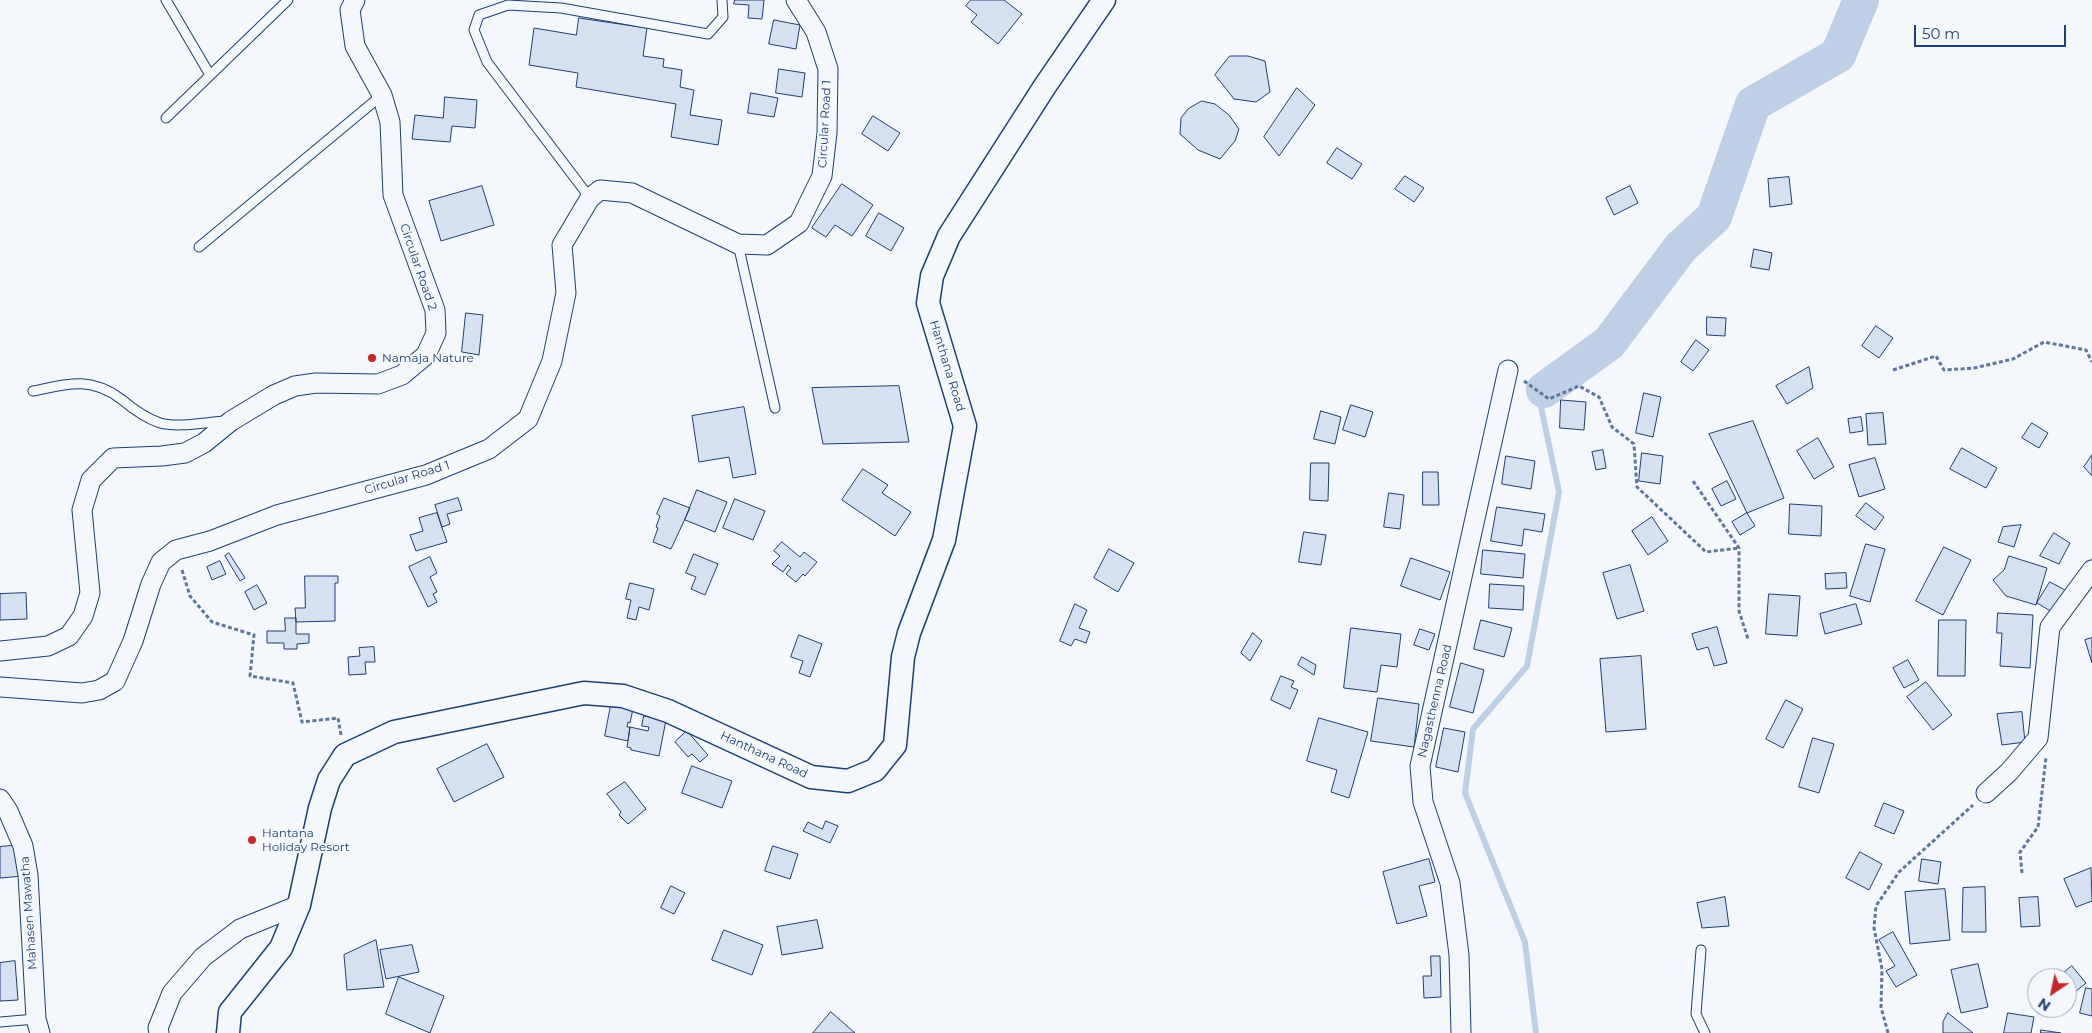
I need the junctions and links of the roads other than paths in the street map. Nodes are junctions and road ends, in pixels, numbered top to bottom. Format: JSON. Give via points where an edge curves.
{"nodes":[{"id":1,"x":166,"y":0,"type":"edge"},
{"id":2,"x":288,"y":0,"type":"edge"},
{"id":3,"x":355,"y":0,"type":"edge"},
{"id":4,"x":722,"y":0,"type":"edge"},
{"id":5,"x":796,"y":0,"type":"edge"},
{"id":6,"x":1104,"y":0,"type":"edge"},
{"id":7,"x":210,"y":75,"type":"junction"},
{"id":8,"x":382,"y":95,"type":"junction"},
{"id":9,"x":166,"y":118,"type":"dead end"},
{"id":10,"x":590,"y":198,"type":"junction"},
{"id":11,"x":738,"y":244,"type":"junction"},
{"id":12,"x":198,"y":247,"type":"dead end"},
{"id":13,"x":1508,"y":370,"type":"road end"},
{"id":14,"x":33,"y":391,"type":"dead end"},
{"id":15,"x":775,"y":408,"type":"dead end"},
{"id":16,"x":231,"y":421,"type":"junction"},
{"id":17,"x":2092,"y":570,"type":"edge"},
{"id":18,"x":0,"y":651,"type":"edge"},
{"id":19,"x":0,"y":687,"type":"edge"},
{"id":20,"x":1986,"y":793,"type":"road end"},
{"id":21,"x":0,"y":799,"type":"edge"},
{"id":22,"x":299,"y":906,"type":"junction"},
{"id":23,"x":1701,"y":950,"type":"dead end"},
{"id":24,"x":0,"y":1022,"type":"edge"},
{"id":25,"x":38,"y":1026,"type":"edge"},
{"id":26,"x":158,"y":1033,"type":"edge"},
{"id":27,"x":228,"y":1033,"type":"edge"},
{"id":28,"x":1461,"y":1033,"type":"edge"},
{"id":29,"x":1704,"y":1033,"type":"edge"}],
"edges":[{"from":1,"to":7,"type":"lane"},
{"from":2,"to":7,"type":"lane"},
{"from":3,"to":8,"type":"street","name":"Circular Road 2","via":[[350,10],[355,46]]},
{"from":4,"to":10,"type":"lane","via":[[723,17],[708,34],[561,8],[508,5],[478,15],[474,30],[487,62]]},
{"from":5,"to":11,"type":"street","name":"Circular Road 1","via":[[816,32],[828,69],[827,133],[822,176],[798,223],[767,245]]},
{"from":6,"to":22,"type":"street","name":"Hanthana Road","via":[[949,236],[932,276],[928,303],[965,426],[944,540],[902,657],[895,745],[875,770],[848,780],[811,777],[668,710],[623,696],[584,693],[394,732],[345,755],[329,780]]},
{"from":7,"to":9,"type":"lane"},
{"from":8,"to":12,"type":"lane"},
{"from":8,"to":16,"type":"street","name":"Circular Road 2","via":[[390,122],[393,195],[435,310],[436,333],[426,355],[402,375],[378,384],[295,386]]},
{"from":10,"to":11,"type":"street","name":"Circular Road 1","via":[[600,190],[632,193]]},
{"from":10,"to":19,"type":"street","name":"Circular Road 1","via":[[562,245],[566,293],[552,361],[528,419],[489,449],[426,475],[277,515],[210,541],[176,550],[161,562],[133,641],[114,681],[99,690],[82,693]]},
{"from":11,"to":15,"type":"lane"},
{"from":13,"to":28,"type":"street","name":"Nagasthenna Road","via":[[1420,766],[1423,802],[1450,883],[1459,955]]},
{"from":14,"to":16,"type":"lane","via":[[75,382],[96,385],[112,392],[145,417],[163,423]]},
{"from":16,"to":18,"type":"street","name":"Circular Road 2","via":[[204,443],[185,453],[113,458],[91,480],[82,510],[90,593],[83,616],[69,636],[48,646]]},
{"from":17,"to":20,"type":"street","via":[[2050,627],[2038,738]]},
{"from":21,"to":25,"type":"street","name":"Mahasen Mawatha","via":[[23,846],[28,875]]},
{"from":22,"to":26,"type":"street","via":[[240,930],[202,957],[172,993]]},
{"from":22,"to":27,"type":"street","via":[[281,948],[230,1012]]},
{"from":23,"to":29,"type":"lane","via":[[1696,1014]]},
{"from":24,"to":25,"type":"lane"}]}
